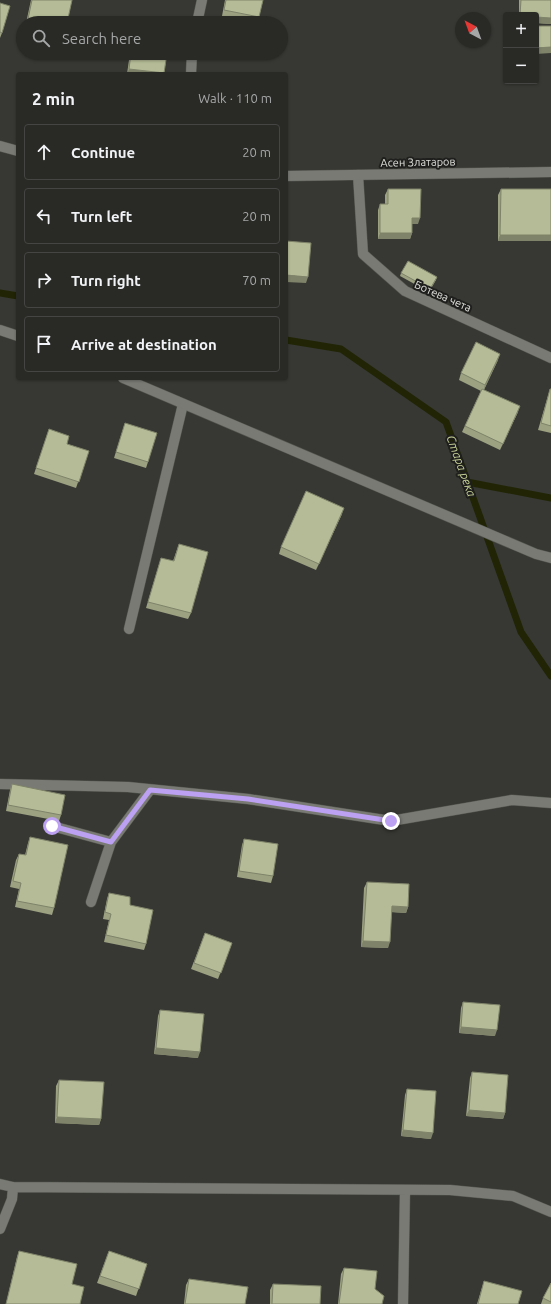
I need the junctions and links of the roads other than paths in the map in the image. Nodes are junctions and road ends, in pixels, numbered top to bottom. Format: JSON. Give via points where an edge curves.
{"nodes":[{"id":1,"x":202,"y":0,"type":"edge"},
{"id":2,"x":199,"y":16,"type":"edge"},
{"id":3,"x":192,"y":60,"type":"edge"},
{"id":4,"x":191,"y":72,"type":"edge"},
{"id":5,"x":0,"y":146,"type":"edge"},
{"id":6,"x":16,"y":150,"type":"edge"},
{"id":7,"x":551,"y":172,"type":"edge"},
{"id":8,"x":358,"y":175,"type":"junction"},
{"id":9,"x":288,"y":176,"type":"edge"},
{"id":10,"x":0,"y":330,"type":"edge"},
{"id":11,"x":16,"y":335,"type":"edge"},
{"id":12,"x":551,"y":358,"type":"edge"},
{"id":13,"x":128,"y":380,"type":"edge"},
{"id":14,"x":183,"y":404,"type":"junction"},
{"id":15,"x":551,"y":558,"type":"edge"},
{"id":16,"x":128,"y":629,"type":"dead end"},
{"id":17,"x":0,"y":784,"type":"edge"},
{"id":18,"x":150,"y":790,"type":"junction"},
{"id":19,"x":551,"y":803,"type":"edge"},
{"id":20,"x":52,"y":826,"type":"edge"},
{"id":21,"x":111,"y":842,"type":"junction"},
{"id":22,"x":91,"y":902,"type":"dead end"},
{"id":23,"x":0,"y":1184,"type":"edge"},
{"id":24,"x":13,"y":1186,"type":"junction"},
{"id":25,"x":405,"y":1190,"type":"junction"},
{"id":26,"x":551,"y":1212,"type":"edge"},
{"id":27,"x":0,"y":1229,"type":"edge"},
{"id":28,"x":403,"y":1304,"type":"edge"}],
"edges":[{"from":1,"to":2,"type":"street"},
{"from":3,"to":4,"type":"street"},
{"from":5,"to":6,"type":"street"},
{"from":7,"to":8,"type":"street","name":"Асен Златаров"},
{"from":8,"to":9,"type":"street","name":"Асен Златаров"},
{"from":8,"to":12,"type":"street","name":"Ботева чета","via":[[363,254],[404,291]]},
{"from":10,"to":11,"type":"street"},
{"from":13,"to":14,"type":"street"},
{"from":14,"to":15,"type":"street","via":[[536,554]]},
{"from":14,"to":16,"type":"street"},
{"from":17,"to":18,"type":"street","via":[[128,787]]},
{"from":18,"to":19,"type":"street","via":[[248,799],[391,821],[512,800]]},
{"from":18,"to":21,"type":"street"},
{"from":20,"to":21,"type":"street"},
{"from":21,"to":22,"type":"street"},
{"from":23,"to":24,"type":"street"},
{"from":24,"to":25,"type":"street"},
{"from":24,"to":27,"type":"street","via":[[12,1199]]},
{"from":25,"to":26,"type":"street","via":[[450,1190],[513,1196]]},
{"from":25,"to":28,"type":"street"}]}
